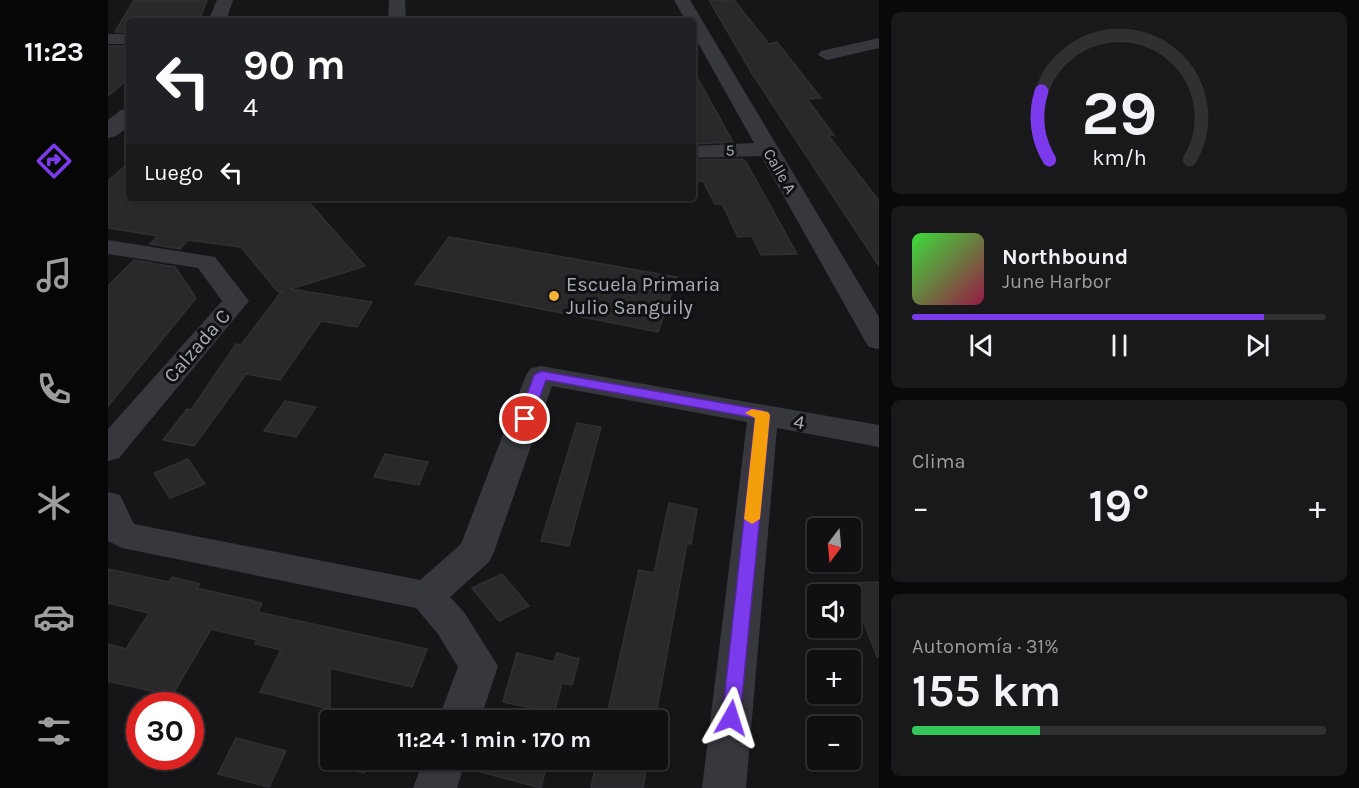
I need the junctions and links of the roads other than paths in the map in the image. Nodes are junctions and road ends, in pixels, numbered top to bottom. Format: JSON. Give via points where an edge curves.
{"nodes":[{"id":1,"x":225,"y":0,"type":"edge"},
{"id":2,"x":397,"y":0,"type":"edge"},
{"id":3,"x":682,"y":0,"type":"edge"},
{"id":4,"x":218,"y":18,"type":"edge"},
{"id":5,"x":397,"y":18,"type":"edge"},
{"id":6,"x":691,"y":18,"type":"edge"},
{"id":7,"x":696,"y":27,"type":"edge"},
{"id":8,"x":108,"y":39,"type":"edge"},
{"id":9,"x":126,"y":39,"type":"edge"},
{"id":10,"x":879,"y":43,"type":"edge"},
{"id":11,"x":827,"y":55,"type":"dead end"},
{"id":12,"x":126,"y":101,"type":"edge"},
{"id":13,"x":108,"y":115,"type":"edge"},
{"id":14,"x":126,"y":117,"type":"edge"},
{"id":15,"x":108,"y":131,"type":"edge"},
{"id":16,"x":767,"y":149,"type":"junction"},
{"id":17,"x":696,"y":152,"type":"edge"},
{"id":18,"x":108,"y":247,"type":"edge"},
{"id":19,"x":879,"y":341,"type":"edge"},
{"id":20,"x":763,"y":415,"type":"junction"},
{"id":21,"x":879,"y":436,"type":"edge"},
{"id":22,"x":108,"y":450,"type":"edge"},
{"id":23,"x":108,"y":504,"type":"edge"},
{"id":24,"x":427,"y":596,"type":"junction"},
{"id":25,"x":463,"y":710,"type":"edge"},
{"id":26,"x":441,"y":770,"type":"edge"},
{"id":27,"x":435,"y":788,"type":"edge"},
{"id":28,"x":724,"y":788,"type":"edge"}],
"edges":[{"from":1,"to":4,"type":"street"},
{"from":2,"to":5,"type":"street"},
{"from":3,"to":6,"type":"street","name":"Calle A"},
{"from":7,"to":16,"type":"street","name":"Calle A"},
{"from":8,"to":9,"type":"street"},
{"from":10,"to":11,"type":"street"},
{"from":12,"to":13,"type":"street"},
{"from":14,"to":15,"type":"street"},
{"from":16,"to":17,"type":"street","name":"5"},
{"from":16,"to":19,"type":"street","name":"Calle A"},
{"from":18,"to":22,"type":"street","name":"Calzada C","via":[[206,262],[236,301]]},
{"from":20,"to":21,"type":"street","name":"4"},
{"from":20,"to":24,"type":"street","name":"4","via":[[541,375],[476,552]]},
{"from":20,"to":28,"type":"street"},
{"from":23,"to":24,"type":"street","via":[[122,535]]},
{"from":24,"to":25,"type":"street","via":[[451,623],[478,666]]},
{"from":26,"to":27,"type":"street"}]}
